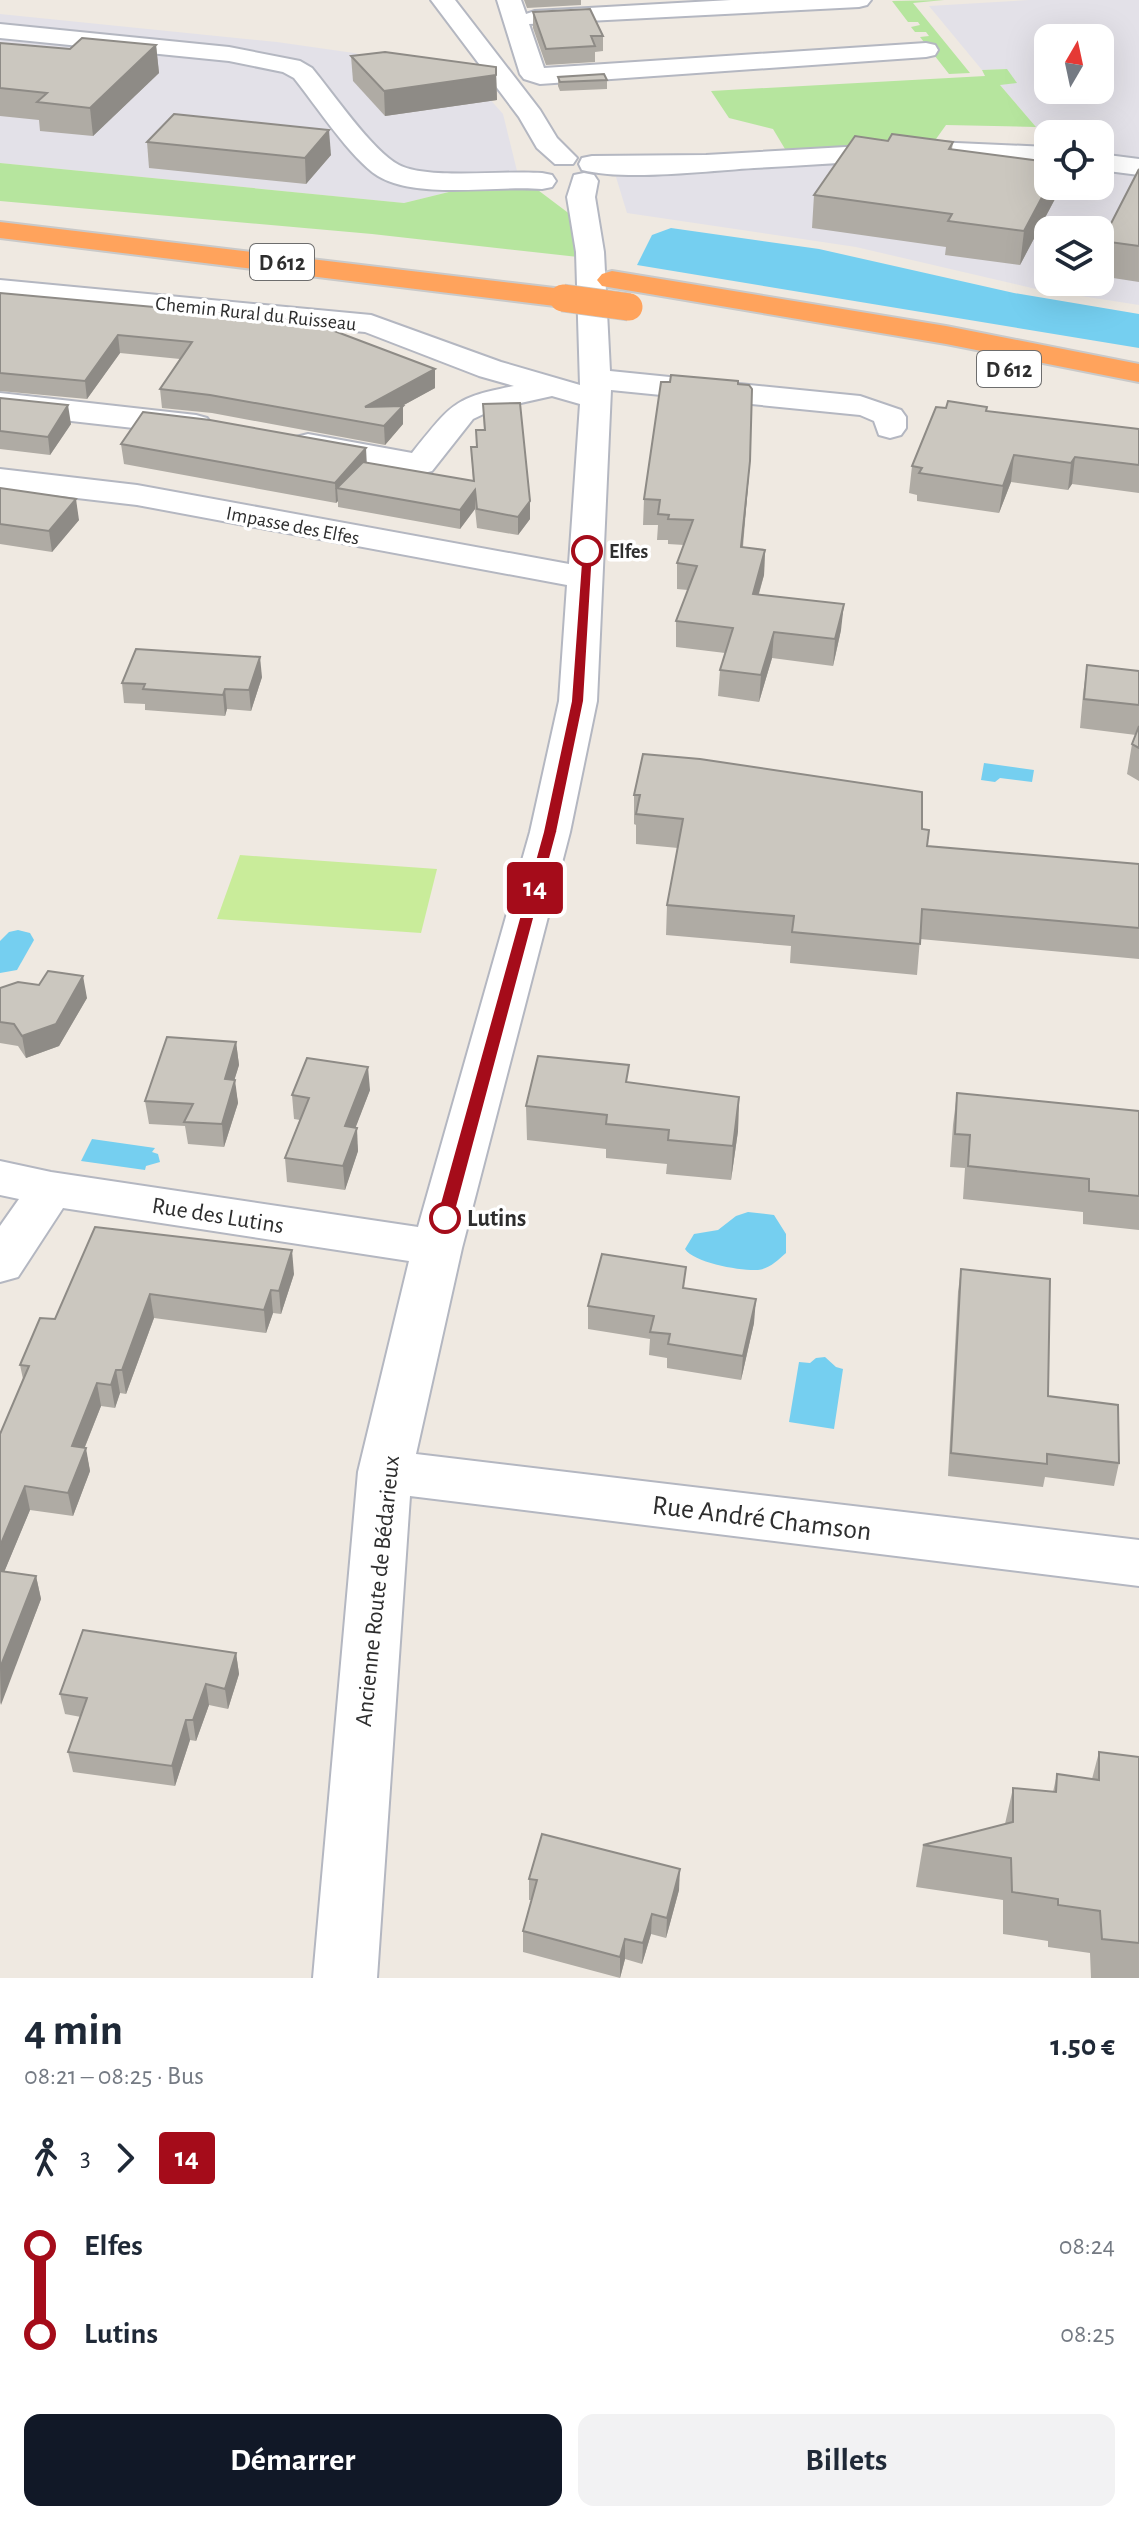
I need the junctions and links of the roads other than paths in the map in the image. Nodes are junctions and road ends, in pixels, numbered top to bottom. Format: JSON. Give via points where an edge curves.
{"nodes":[{"id":1,"x":859,"y":0,"type":"edge"},
{"id":2,"x":449,"y":1,"type":"edge"},
{"id":3,"x":586,"y":8,"type":"edge"},
{"id":4,"x":513,"y":10,"type":"edge"},
{"id":5,"x":0,"y":31,"type":"edge"},
{"id":6,"x":926,"y":50,"type":"dead end"},
{"id":7,"x":1034,"y":154,"type":"edge"},
{"id":8,"x":1114,"y":164,"type":"edge"},
{"id":9,"x":546,"y":166,"type":"junction"},
{"id":10,"x":1139,"y":167,"type":"edge"},
{"id":11,"x":589,"y":174,"type":"junction"},
{"id":12,"x":0,"y":211,"type":"edge"},
{"id":13,"x":585,"y":220,"type":"junction"},
{"id":14,"x":0,"y":230,"type":"edge"},
{"id":15,"x":561,"y":285,"type":"junction"},
{"id":16,"x":661,"y":287,"type":"junction"},
{"id":17,"x":0,"y":289,"type":"edge"},
{"id":18,"x":1139,"y":358,"type":"edge"},
{"id":19,"x":1139,"y":373,"type":"edge"},
{"id":20,"x":581,"y":389,"type":"junction"},
{"id":21,"x":1139,"y":394,"type":"edge"},
{"id":22,"x":0,"y":403,"type":"edge"},
{"id":23,"x":890,"y":428,"type":"dead end"},
{"id":24,"x":227,"y":429,"type":"edge"},
{"id":25,"x":271,"y":437,"type":"edge"},
{"id":26,"x":0,"y":479,"type":"edge"},
{"id":27,"x":585,"y":578,"type":"junction"},
{"id":28,"x":0,"y":1178,"type":"edge"},
{"id":29,"x":51,"y":1189,"type":"junction"},
{"id":30,"x":437,"y":1248,"type":"junction"},
{"id":31,"x":0,"y":1264,"type":"edge"},
{"id":32,"x":385,"y":1472,"type":"junction"},
{"id":33,"x":1139,"y":1563,"type":"edge"},
{"id":34,"x":345,"y":1978,"type":"edge"}],
"edges":[{"from":1,"to":3,"type":"street"},
{"from":2,"to":9,"type":"street","via":[[531,115]]},
{"from":3,"to":4,"type":"street"},
{"from":4,"to":6,"type":"street","via":[[533,74],[540,76]]},
{"from":5,"to":9,"type":"street","via":[[229,54],[291,66],[303,73],[387,170],[436,180]]},
{"from":7,"to":11,"type":"street","via":[[917,149]]},
{"from":8,"to":10,"type":"street"},
{"from":9,"to":11,"type":"street"},
{"from":9,"to":13,"type":"street"},
{"from":11,"to":13,"type":"street","name":"Ancienne Route de Bédarieux","via":[[581,197]]},
{"from":12,"to":15,"type":"highway","number":"D 612","via":[[355,248]]},
{"from":13,"to":20,"type":"street","name":"Ancienne Route de Bédarieux","via":[[590,252]]},
{"from":14,"to":15,"type":"highway","number":"D 612"},
{"from":15,"to":16,"type":"highway","number":"D 612","via":[[612,280]]},
{"from":15,"to":21,"type":"highway","number":"D 612","bridge":true,"via":[[629,307],[882,345]]},
{"from":16,"to":18,"type":"highway","via":[[803,300]]},
{"from":16,"to":19,"type":"highway","number":"D 612"},
{"from":17,"to":20,"type":"street","name":"Chemin Rural du Ruisseau","via":[[371,324],[490,369]]},
{"from":20,"to":23,"type":"street","via":[[662,382],[881,411],[890,417]]},
{"from":20,"to":25,"type":"street","via":[[485,401],[462,412],[420,464]]},
{"from":20,"to":27,"type":"street","name":"Ancienne Route de Bédarieux"},
{"from":22,"to":24,"type":"street"},
{"from":26,"to":27,"type":"street","name":"Impasse des Elfes","via":[[137,495]]},
{"from":27,"to":30,"type":"street","name":"Ancienne Route de Bédarieux","via":[[578,701],[550,832]]},
{"from":28,"to":29,"type":"street","name":"Rue des Lutins"},
{"from":29,"to":30,"type":"street","name":"Rue des Lutins"},
{"from":29,"to":31,"type":"street"},
{"from":30,"to":32,"type":"street","name":"Ancienne Route de Bédarieux"},
{"from":32,"to":33,"type":"street","name":"Rue André Chamson"},
{"from":32,"to":34,"type":"street","name":"Ancienne Route de Bédarieux"}]}
